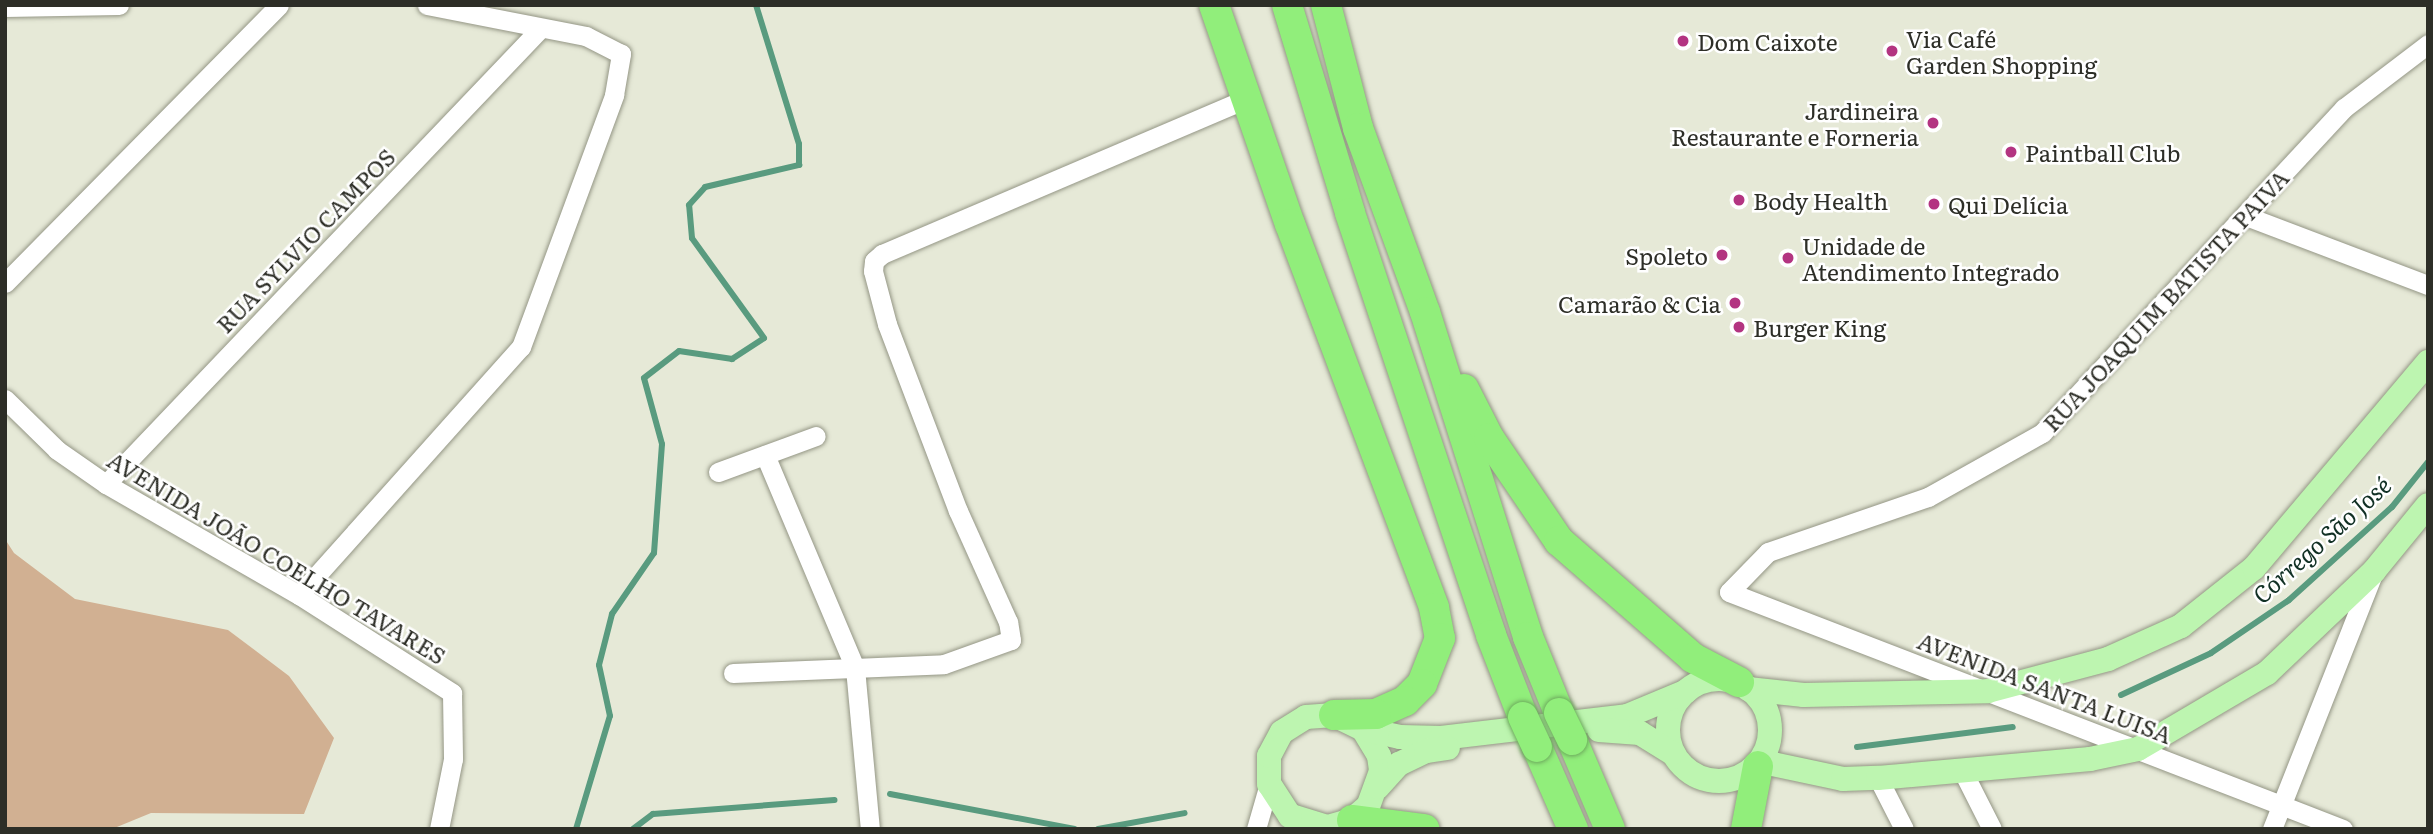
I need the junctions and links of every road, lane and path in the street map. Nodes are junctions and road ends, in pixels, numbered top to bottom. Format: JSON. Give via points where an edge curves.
{"nodes":[{"id":1,"x":119,"y":5,"type":"edge"},
{"id":2,"x":279,"y":5,"type":"edge"},
{"id":3,"x":427,"y":5,"type":"edge"},
{"id":4,"x":1214,"y":5,"type":"edge"},
{"id":5,"x":1287,"y":5,"type":"edge"},
{"id":6,"x":1326,"y":5,"type":"edge"},
{"id":7,"x":5,"y":7,"type":"edge"},
{"id":8,"x":539,"y":30,"type":"junction"},
{"id":9,"x":2428,"y":44,"type":"edge"},
{"id":10,"x":1246,"y":99,"type":"junction"},
{"id":11,"x":2246,"y":216,"type":"junction"},
{"id":12,"x":5,"y":283,"type":"edge"},
{"id":13,"x":2428,"y":285,"type":"edge"},
{"id":14,"x":1425,"y":312,"type":"junction"},
{"id":15,"x":2428,"y":362,"type":"edge"},
{"id":16,"x":5,"y":399,"type":"edge"},
{"id":17,"x":816,"y":436,"type":"dead end"},
{"id":18,"x":765,"y":455,"type":"junction"},
{"id":19,"x":718,"y":472,"type":"dead end"},
{"id":20,"x":106,"y":484,"type":"junction"},
{"id":21,"x":2428,"y":505,"type":"edge"},
{"id":22,"x":2374,"y":571,"type":"junction"},
{"id":23,"x":1729,"y":592,"type":"joint"},
{"id":24,"x":299,"y":595,"type":"junction"},
{"id":25,"x":855,"y":668,"type":"junction"},
{"id":26,"x":733,"y":673,"type":"dead end"},
{"id":27,"x":1744,"y":685,"type":"junction"},
{"id":28,"x":1988,"y":691,"type":"junction"},
{"id":29,"x":1685,"y":692,"type":"junction"},
{"id":30,"x":1334,"y":715,"type":"junction"},
{"id":31,"x":1363,"y":729,"type":"junction"},
{"id":32,"x":2138,"y":749,"type":"junction"},
{"id":33,"x":1672,"y":752,"type":"junction"},
{"id":34,"x":1760,"y":764,"type":"junction"},
{"id":35,"x":1961,"y":768,"type":"junction"},
{"id":36,"x":1878,"y":778,"type":"junction"},
{"id":37,"x":1269,"y":784,"type":"junction"},
{"id":38,"x":1378,"y":787,"type":"junction"},
{"id":39,"x":2282,"y":805,"type":"junction"},
{"id":40,"x":1334,"y":825,"type":"edge"},
{"id":41,"x":439,"y":829,"type":"edge"},
{"id":42,"x":870,"y":829,"type":"edge"},
{"id":43,"x":1256,"y":829,"type":"edge"},
{"id":44,"x":1424,"y":829,"type":"edge"},
{"id":45,"x":1573,"y":829,"type":"edge"},
{"id":46,"x":1610,"y":829,"type":"edge"},
{"id":47,"x":1746,"y":829,"type":"edge"},
{"id":48,"x":1904,"y":829,"type":"edge"},
{"id":49,"x":1992,"y":829,"type":"edge"},
{"id":50,"x":2272,"y":829,"type":"edge"},
{"id":51,"x":2343,"y":829,"type":"edge"}],
"edges":[{"from":1,"to":7,"type":"street"},
{"from":2,"to":12,"type":"street"},
{"from":3,"to":8,"type":"street"},
{"from":4,"to":10,"type":"highway"},
{"from":5,"to":45,"type":"highway","bridge":true,"via":[[1359,240],[1490,635]]},
{"from":6,"to":14,"type":"highway","via":[[1358,128]]},
{"from":8,"to":20,"type":"street","name":"RUA SYLVIO CAMPOS"},
{"from":8,"to":24,"type":"street","via":[[586,36],[621,54],[614,95],[521,347]]},
{"from":9,"to":11,"type":"street","name":"RUA JOAQUIM BATISTA PAIVA","via":[[2344,108]]},
{"from":10,"to":25,"type":"street","via":[[874,261],[887,324],[958,511],[1008,622],[1011,640],[944,664]]},
{"from":10,"to":30,"type":"highway","via":[[1434,608],[1440,638],[1422,684],[1405,701],[1376,714]]},
{"from":11,"to":13,"type":"street"},
{"from":11,"to":23,"type":"street","name":"RUA JOAQUIM BATISTA PAIVA","via":[[2042,433],[1928,497],[1768,552]]},
{"from":14,"to":27,"type":"highway","via":[[1489,438],[1559,541],[1693,658]]},
{"from":14,"to":46,"type":"highway","bridge":true,"via":[[1528,637]]},
{"from":15,"to":28,"type":"main road","via":[[2254,568],[2181,626],[2108,659]]},
{"from":16,"to":20,"type":"street","name":"AVENIDA JOÃO COELHO TAVARES","via":[[57,450]]},
{"from":17,"to":18,"type":"street"},
{"from":18,"to":19,"type":"street"},
{"from":18,"to":25,"type":"street"},
{"from":20,"to":24,"type":"street","name":"AVENIDA JOÃO COELHO TAVARES"},
{"from":21,"to":22,"type":"main road"},
{"from":22,"to":32,"type":"main road","via":[[2267,673]]},
{"from":22,"to":39,"type":"street"},
{"from":23,"to":28,"type":"street","name":"AVENIDA SANTA LUISA"},
{"from":24,"to":41,"type":"street","name":"AVENIDA JOÃO COELHO TAVARES","via":[[452,692],[453,759]]},
{"from":25,"to":26,"type":"street"},
{"from":25,"to":42,"type":"street"},
{"from":27,"to":28,"type":"main road","via":[[1804,695]]},
{"from":27,"to":29,"type":"main road","via":[[1701,682]]},
{"from":27,"to":34,"type":"main road","via":[[1758,696],[1768,720],[1769,740]]},
{"from":28,"to":32,"type":"street","name":"AVENIDA SANTA LUISA"},
{"from":29,"to":31,"type":"main road","via":[[1627,716],[1454,736],[1400,737]]},
{"from":29,"to":33,"type":"main road","via":[[1672,710],[1667,731]]},
{"from":30,"to":31,"type":"main road"},
{"from":30,"to":37,"type":"main road","via":[[1306,717],[1282,732],[1269,756]]},
{"from":31,"to":38,"type":"main road","via":[[1379,756]]},
{"from":32,"to":35,"type":"main road","via":[[2090,759]]},
{"from":32,"to":39,"type":"street","name":"AVENIDA SANTA LUISA"},
{"from":33,"to":34,"type":"main road","via":[[1689,774],[1716,781],[1742,778]]},
{"from":33,"to":38,"type":"main road","via":[[1640,733],[1599,730],[1426,751],[1399,764]]},
{"from":34,"to":36,"type":"main road","via":[[1843,779]]},
{"from":34,"to":47,"type":"highway"},
{"from":35,"to":36,"type":"main road"},
{"from":35,"to":49,"type":"street"},
{"from":36,"to":48,"type":"street"},
{"from":37,"to":40,"type":"main road","via":[[1290,816]]},
{"from":37,"to":43,"type":"street"},
{"from":38,"to":40,"type":"main road","via":[[1368,806]]},
{"from":39,"to":50,"type":"street"},
{"from":39,"to":51,"type":"street","name":"AVENIDA SANTA LUISA"},
{"from":40,"to":44,"type":"highway"}]}
